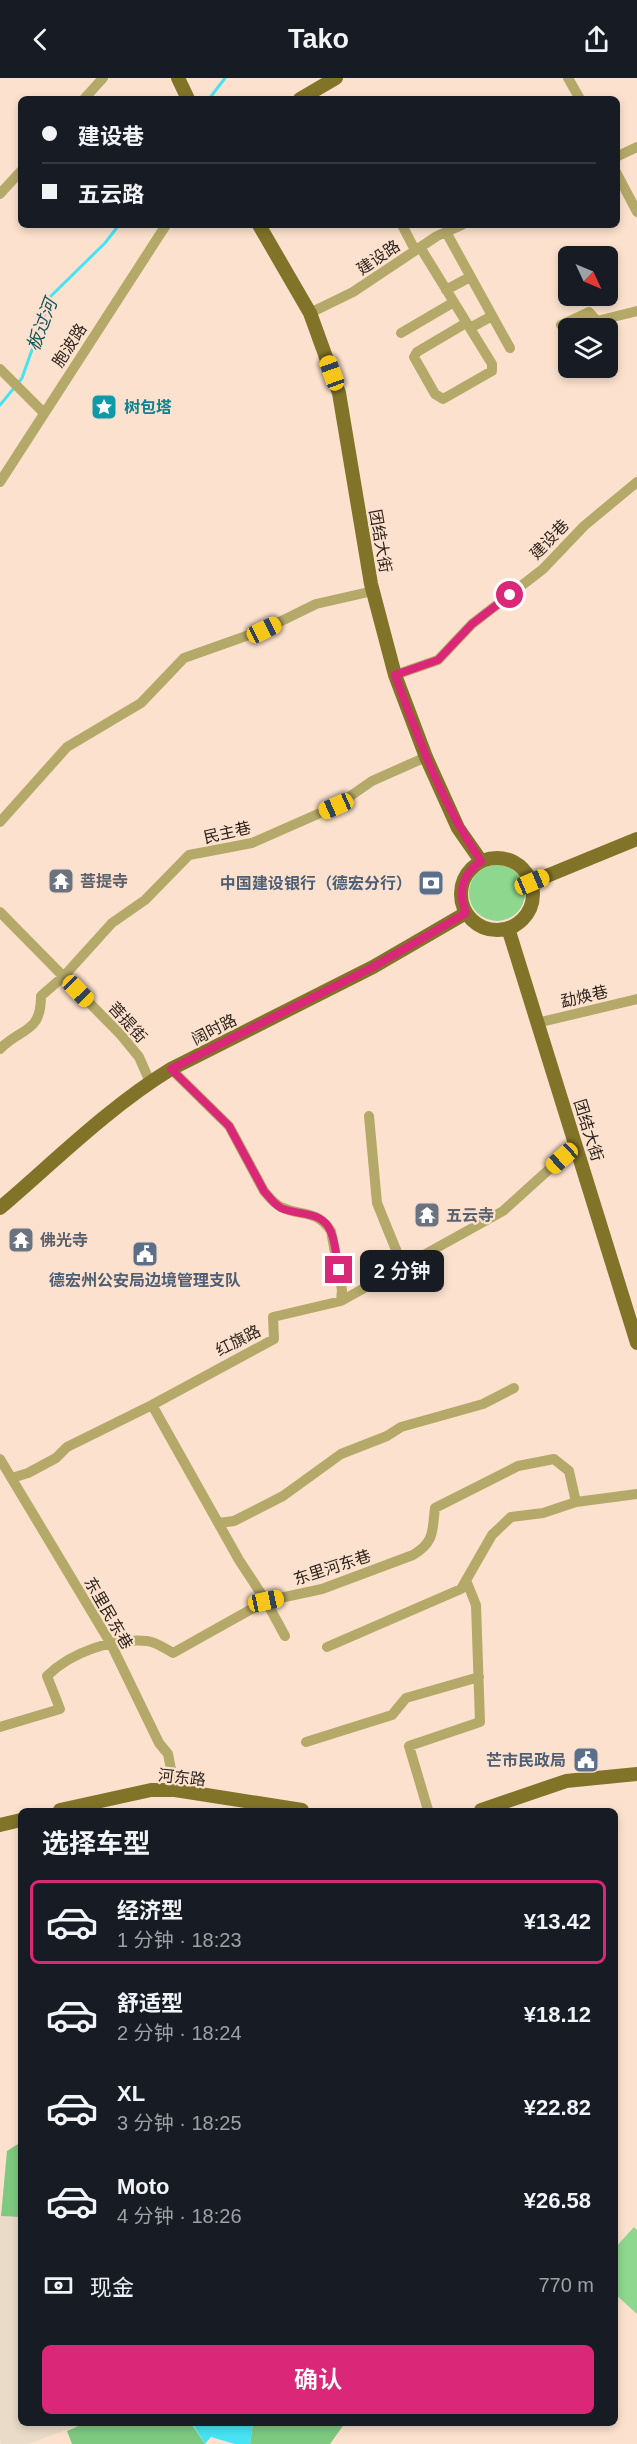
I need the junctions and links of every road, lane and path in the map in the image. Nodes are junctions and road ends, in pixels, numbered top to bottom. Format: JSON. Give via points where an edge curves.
{"nodes":[{"id":1,"x":103,"y":78,"type":"edge"},
{"id":2,"x":178,"y":78,"type":"edge"},
{"id":3,"x":336,"y":78,"type":"edge"},
{"id":4,"x":568,"y":78,"type":"edge"},
{"id":5,"x":87,"y":96,"type":"edge"},
{"id":6,"x":186,"y":96,"type":"edge"},
{"id":7,"x":305,"y":96,"type":"edge"},
{"id":8,"x":578,"y":96,"type":"edge"},
{"id":9,"x":637,"y":147,"type":"edge"},
{"id":10,"x":620,"y":155,"type":"edge"},
{"id":11,"x":18,"y":174,"type":"edge"},
{"id":12,"x":620,"y":180,"type":"edge"},
{"id":13,"x":0,"y":194,"type":"edge"},
{"id":14,"x":637,"y":212,"type":"edge"},
{"id":15,"x":164,"y":228,"type":"edge"},
{"id":16,"x":261,"y":228,"type":"edge"},
{"id":17,"x":404,"y":228,"type":"edge"},
{"id":18,"x":455,"y":228,"type":"edge"},
{"id":19,"x":446,"y":232,"type":"junction"},
{"id":20,"x":418,"y":248,"type":"junction"},
{"id":21,"x":470,"y":277,"type":"junction"},
{"id":22,"x":446,"y":290,"type":"junction"},
{"id":23,"x":454,"y":302,"type":"junction"},
{"id":24,"x":637,"y":311,"type":"edge"},
{"id":25,"x":310,"y":313,"type":"junction"},
{"id":26,"x":492,"y":316,"type":"junction"},
{"id":27,"x":576,"y":318,"type":"edge"},
{"id":28,"x":594,"y":318,"type":"edge"},
{"id":29,"x":609,"y":318,"type":"edge"},
{"id":30,"x":468,"y":325,"type":"junction"},
{"id":31,"x":400,"y":333,"type":"dead end"},
{"id":32,"x":510,"y":348,"type":"dead end"},
{"id":33,"x":0,"y":369,"type":"edge"},
{"id":34,"x":44,"y":413,"type":"junction"},
{"id":35,"x":0,"y":482,"type":"edge"},
{"id":36,"x":637,"y":482,"type":"edge"},
{"id":37,"x":373,"y":591,"type":"junction"},
{"id":38,"x":395,"y":675,"type":"junction"},
{"id":39,"x":426,"y":757,"type":"junction"},
{"id":40,"x":0,"y":822,"type":"edge"},
{"id":41,"x":637,"y":839,"type":"edge"},
{"id":42,"x":481,"y":861,"type":"junction"},
{"id":43,"x":532,"y":882,"type":"junction"},
{"id":44,"x":0,"y":912,"type":"edge"},
{"id":45,"x":466,"y":913,"type":"junction"},
{"id":46,"x":508,"y":928,"type":"junction"},
{"id":47,"x":64,"y":976,"type":"junction"},
{"id":48,"x":637,"y":999,"type":"edge"},
{"id":49,"x":537,"y":1023,"type":"junction"},
{"id":50,"x":0,"y":1049,"type":"edge"},
{"id":51,"x":171,"y":1069,"type":"junction"},
{"id":52,"x":150,"y":1082,"type":"junction"},
{"id":53,"x":369,"y":1116,"type":"dead end"},
{"id":54,"x":576,"y":1145,"type":"junction"},
{"id":55,"x":0,"y":1209,"type":"edge"},
{"id":56,"x":403,"y":1267,"type":"junction"},
{"id":57,"x":341,"y":1301,"type":"junction"},
{"id":58,"x":637,"y":1343,"type":"edge"},
{"id":59,"x":514,"y":1388,"type":"dead end"},
{"id":60,"x":152,"y":1405,"type":"junction"},
{"id":61,"x":0,"y":1459,"type":"edge"},
{"id":62,"x":7,"y":1475,"type":"edge"},
{"id":63,"x":637,"y":1494,"type":"edge"},
{"id":64,"x":576,"y":1502,"type":"junction"},
{"id":65,"x":219,"y":1523,"type":"junction"},
{"id":66,"x":466,"y":1580,"type":"junction"},
{"id":67,"x":266,"y":1601,"type":"junction"},
{"id":68,"x":285,"y":1636,"type":"dead end"},
{"id":69,"x":111,"y":1644,"type":"junction"},
{"id":70,"x":327,"y":1647,"type":"dead end"},
{"id":71,"x":479,"y":1677,"type":"junction"},
{"id":72,"x":0,"y":1727,"type":"edge"},
{"id":73,"x":306,"y":1742,"type":"dead end"},
{"id":74,"x":637,"y":1774,"type":"edge"},
{"id":75,"x":175,"y":1790,"type":"junction"},
{"id":76,"x":69,"y":1808,"type":"edge"},
{"id":77,"x":289,"y":1808,"type":"edge"},
{"id":78,"x":427,"y":1808,"type":"edge"},
{"id":79,"x":487,"y":1808,"type":"edge"},
{"id":80,"x":18,"y":1821,"type":"edge"},
{"id":81,"x":0,"y":1825,"type":"edge"}],
"edges":[{"from":1,"to":5,"type":"street"},
{"from":2,"to":6,"type":"main road"},
{"from":3,"to":7,"type":"main road"},
{"from":4,"to":8,"type":"street"},
{"from":9,"to":10,"type":"street"},
{"from":11,"to":13,"type":"street"},
{"from":12,"to":14,"type":"street"},
{"from":15,"to":34,"type":"street","name":"胞波路"},
{"from":16,"to":25,"type":"main road","name":"团结大街"},
{"from":17,"to":20,"type":"street"},
{"from":18,"to":19,"type":"street","name":"建设路"},
{"from":19,"to":20,"type":"street","name":"建设路"},
{"from":19,"to":21,"type":"street"},
{"from":20,"to":22,"type":"street"},
{"from":20,"to":25,"type":"street","name":"建设路","via":[[353,292]]},
{"from":21,"to":22,"type":"street"},
{"from":21,"to":26,"type":"street"},
{"from":22,"to":23,"type":"street"},
{"from":23,"to":30,"type":"street"},
{"from":23,"to":31,"type":"street"},
{"from":24,"to":29,"type":"street"},
{"from":25,"to":37,"type":"main road","name":"团结大街","via":[[339,393]]},
{"from":26,"to":30,"type":"street"},
{"from":26,"to":32,"type":"street"},
{"from":27,"to":28,"type":"street","via":[[589,312]]},
{"from":30,"to":30,"type":"street","via":[[492,364],[492,371],[443,399],[435,394],[414,357]]},
{"from":33,"to":34,"type":"street"},
{"from":34,"to":35,"type":"street","name":"胞波路"},
{"from":36,"to":38,"type":"street","name":"建设巷","via":[[584,526],[543,568],[472,624],[438,660]]},
{"from":37,"to":38,"type":"main road","name":"团结大街"},
{"from":37,"to":40,"type":"street","via":[[316,604],[264,630],[184,658],[141,703],[67,747]]},
{"from":38,"to":39,"type":"main road","name":"团结大街"},
{"from":39,"to":42,"type":"main road","name":"团结大街","via":[[458,828]]},
{"from":39,"to":47,"type":"street","name":"民主巷","via":[[372,781],[336,806],[252,843],[189,855],[145,900],[112,923]]},
{"from":41,"to":43,"type":"main road"},
{"from":42,"to":43,"type":"main road","via":[[499,858],[517,863]]},
{"from":42,"to":45,"type":"main road","via":[[464,878],[461,902]]},
{"from":43,"to":46,"type":"main road","via":[[532,905],[518,923]]},
{"from":44,"to":47,"type":"street","name":"菩提街"},
{"from":45,"to":46,"type":"main road","via":[[484,928]]},
{"from":45,"to":51,"type":"main road","name":"阔时路","via":[[373,967]]},
{"from":46,"to":49,"type":"main road","name":"团结大街"},
{"from":47,"to":50,"type":"street","name":"民主巷","via":[[41,996],[41,1010],[33,1027]]},
{"from":47,"to":52,"type":"street","name":"菩提街","via":[[139,1057]]},
{"from":48,"to":49,"type":"street","name":"勐焕巷"},
{"from":49,"to":54,"type":"main road","name":"团结大街"},
{"from":51,"to":52,"type":"main road","name":"阔时路"},
{"from":51,"to":57,"type":"street","via":[[229,1126],[272,1200],[282,1208],[321,1220],[331,1231]]},
{"from":52,"to":55,"type":"main road","name":"阔时路"},
{"from":53,"to":56,"type":"street","via":[[377,1203]]},
{"from":54,"to":56,"type":"street","name":"红旗路","via":[[503,1210]]},
{"from":54,"to":58,"type":"main road","name":"团结大街"},
{"from":56,"to":57,"type":"street","name":"红旗路"},
{"from":57,"to":60,"type":"street","name":"红旗路","via":[[273,1317],[273,1339]]},
{"from":59,"to":65,"type":"street","via":[[483,1404],[401,1427],[341,1454],[283,1496],[234,1521]]},
{"from":60,"to":62,"type":"street","name":"红旗路","via":[[67,1447],[56,1458],[28,1473]]},
{"from":60,"to":65,"type":"street"},
{"from":61,"to":62,"type":"street","name":"东里民东巷"},
{"from":62,"to":69,"type":"street","name":"东里民东巷"},
{"from":63,"to":64,"type":"street"},
{"from":64,"to":66,"type":"street","via":[[543,1513],[511,1517],[492,1535]]},
{"from":64,"to":67,"type":"street","name":"东里河东巷","via":[[568,1471],[554,1459],[518,1466],[435,1508],[431,1539],[413,1555],[322,1589]]},
{"from":65,"to":67,"type":"street"},
{"from":66,"to":70,"type":"street","via":[[461,1589]]},
{"from":66,"to":71,"type":"street","via":[[476,1605]]},
{"from":67,"to":68,"type":"street"},
{"from":67,"to":69,"type":"street","name":"东里河东巷","via":[[173,1653],[149,1641]]},
{"from":69,"to":72,"type":"street","name":"东里河东巷","via":[[60,1664],[47,1676],[60,1709]]},
{"from":69,"to":75,"type":"street","name":"东里民东巷","via":[[168,1754]]},
{"from":71,"to":73,"type":"street","via":[[406,1698],[392,1715]]},
{"from":71,"to":78,"type":"street","via":[[480,1722],[409,1746]]},
{"from":74,"to":79,"type":"main road","via":[[566,1781]]},
{"from":75,"to":76,"type":"main road","name":"河东路","via":[[151,1790]]},
{"from":75,"to":77,"type":"main road","name":"河东路"},
{"from":80,"to":81,"type":"main road"}]}
